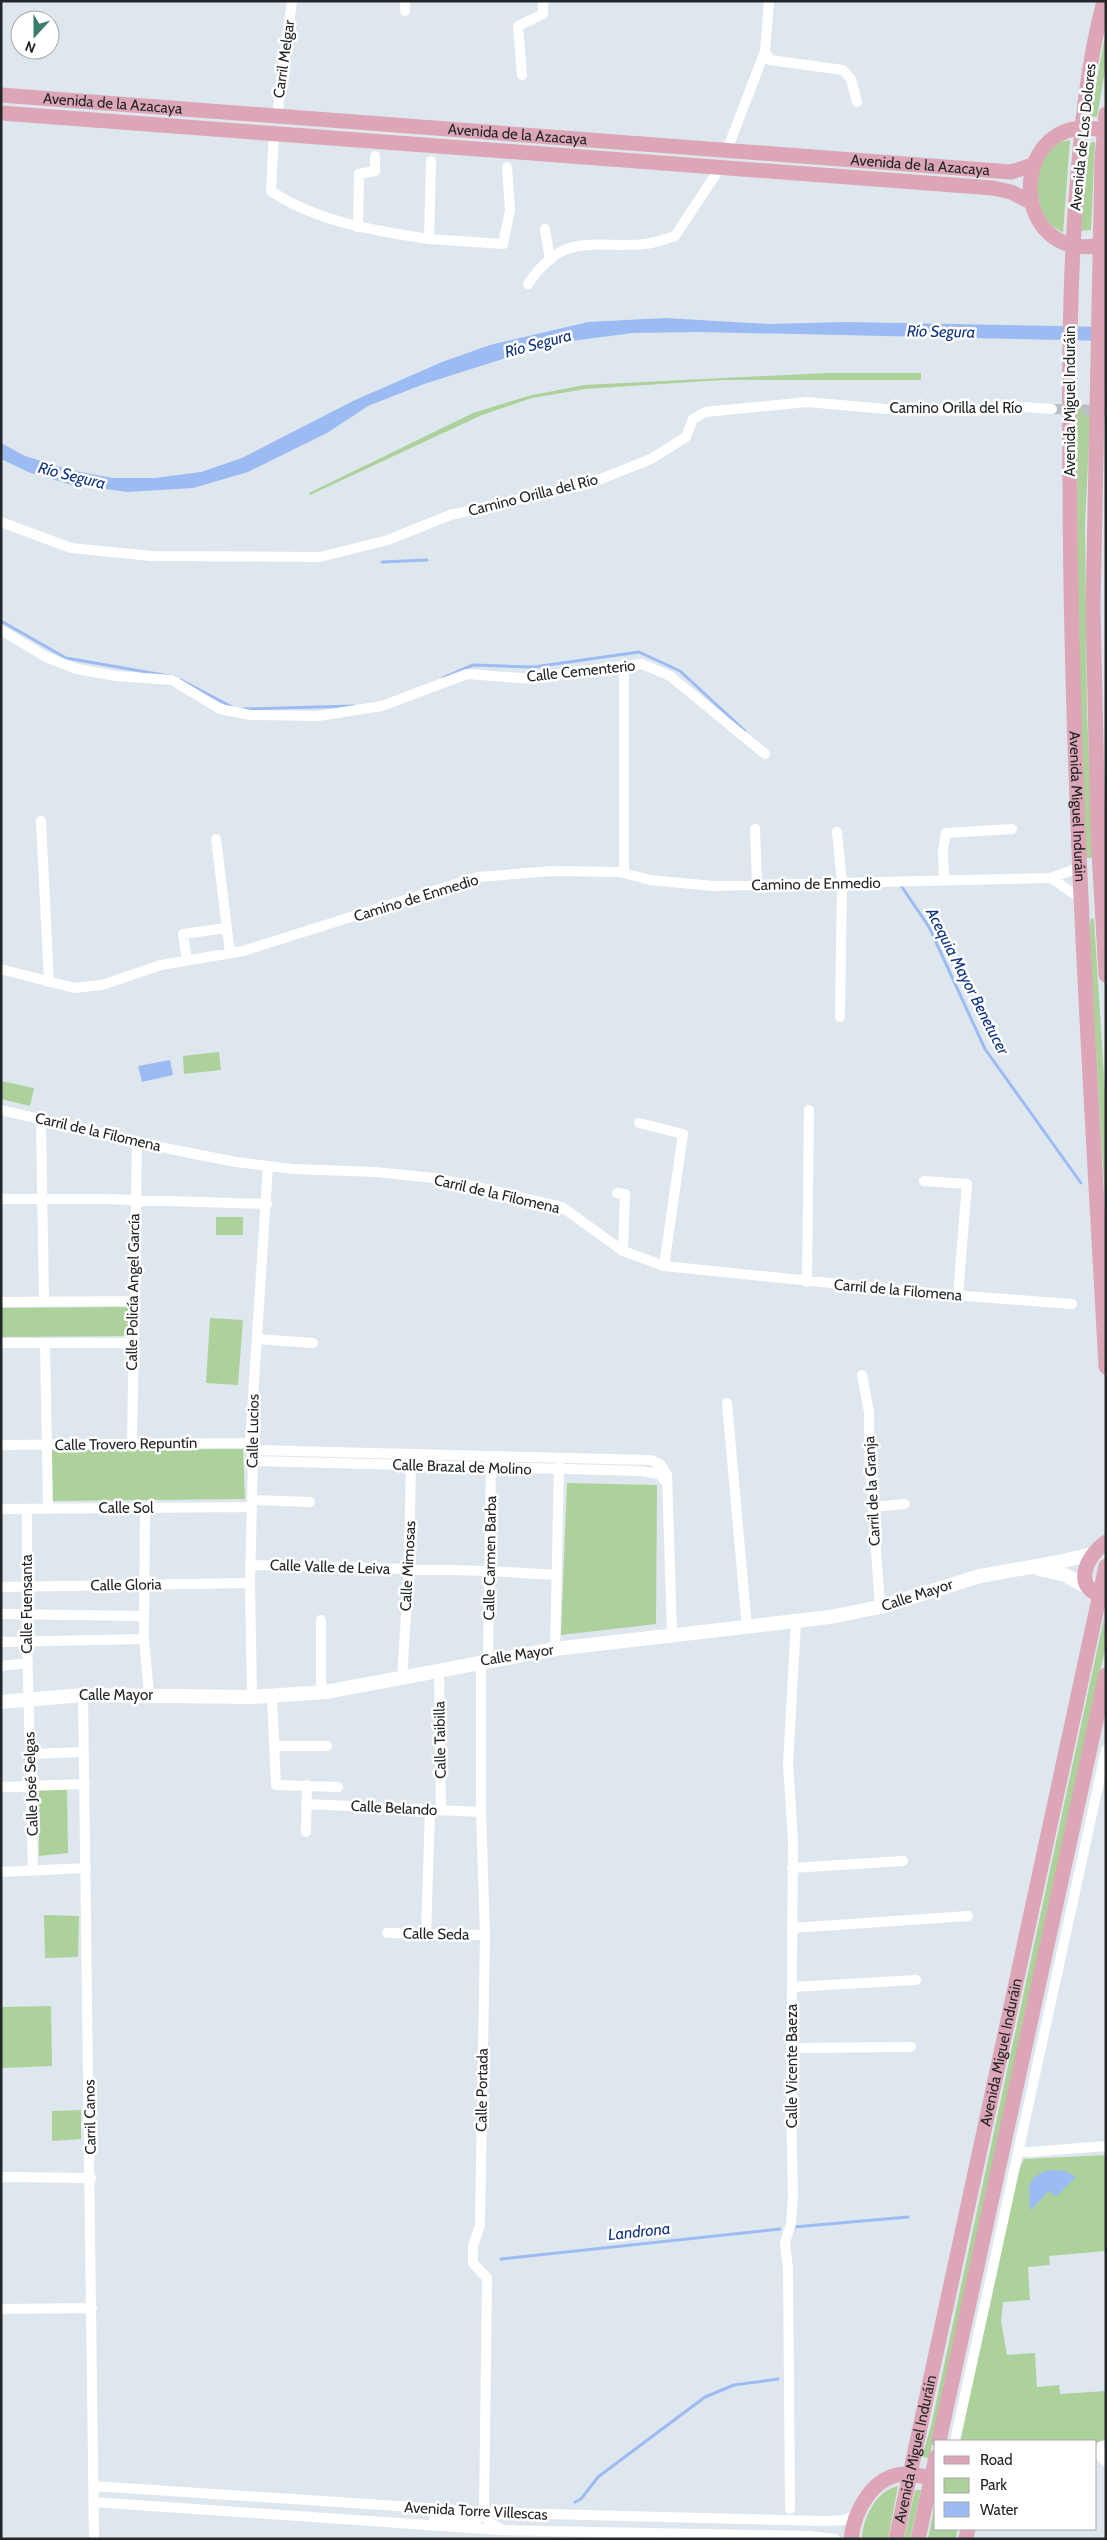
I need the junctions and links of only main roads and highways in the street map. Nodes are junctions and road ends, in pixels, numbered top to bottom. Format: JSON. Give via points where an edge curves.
{"nodes":[{"id":1,"x":1104,"y":1,"type":"edge"},
{"id":2,"x":1,"y":95,"type":"edge"},
{"id":3,"x":1,"y":113,"type":"edge"},
{"id":4,"x":1106,"y":114,"type":"edge"},
{"id":5,"x":1082,"y":129,"type":"junction"},
{"id":6,"x":1105,"y":131,"type":"edge"},
{"id":7,"x":1033,"y":165,"type":"junction"},
{"id":8,"x":1031,"y":202,"type":"junction"},
{"id":9,"x":1073,"y":244,"type":"junction"},
{"id":10,"x":1103,"y":244,"type":"edge"},
{"id":11,"x":1103,"y":864,"type":"edge"},
{"id":12,"x":1078,"y":868,"type":"junction"},
{"id":13,"x":1080,"y":898,"type":"junction"},
{"id":14,"x":1104,"y":904,"type":"edge"},
{"id":15,"x":1106,"y":974,"type":"edge"},
{"id":16,"x":1106,"y":1367,"type":"edge"},
{"id":17,"x":1106,"y":1542,"type":"edge"},
{"id":18,"x":1092,"y":1554,"type":"junction"},
{"id":19,"x":1106,"y":1566,"type":"edge"},
{"id":20,"x":1028,"y":1568,"type":"junction"},
{"id":21,"x":1098,"y":1594,"type":"edge"},
{"id":22,"x":1106,"y":1675,"type":"edge"},
{"id":23,"x":1,"y":1702,"type":"edge"},
{"id":24,"x":939,"y":2440,"type":"edge"},
{"id":25,"x":910,"y":2474,"type":"junction"},
{"id":26,"x":934,"y":2479,"type":"edge"},
{"id":27,"x":851,"y":2539,"type":"edge"},
{"id":28,"x":896,"y":2539,"type":"edge"},
{"id":29,"x":918,"y":2539,"type":"edge"}],
"edges":[{"from":1,"to":5,"type":"main road","name":"Avenida de Los Dolores"},
{"from":2,"to":7,"type":"main road","name":"Avenida de la Azacaya","via":[[1011,172]]},
{"from":3,"to":8,"type":"main road","name":"Avenida de la Azacaya","via":[[993,188]]},
{"from":4,"to":6,"type":"main road","name":"Avenida de Los Dolores"},
{"from":5,"to":6,"type":"main road"},
{"from":5,"to":7,"type":"main road","via":[[1067,132],[1050,142]]},
{"from":5,"to":9,"type":"main road","name":"Avenida de Los Dolores"},
{"from":6,"to":10,"type":"main road","name":"Avenida de Los Dolores"},
{"from":7,"to":8,"type":"main road","via":[[1029,183]]},
{"from":8,"to":9,"type":"main road","via":[[1048,231]]},
{"from":9,"to":10,"type":"main road"},
{"from":9,"to":12,"type":"main road","name":"Avenida Miguel Induráin","via":[[1070,632]]},
{"from":10,"to":11,"type":"main road","name":"Avenida Miguel Induráin","via":[[1093,599]]},
{"from":11,"to":12,"type":"main road"},
{"from":11,"to":14,"type":"main road","name":"Avenida Miguel Induráin"},
{"from":12,"to":13,"type":"main road","name":"Avenida Miguel Induráin"},
{"from":13,"to":14,"type":"main road"},
{"from":13,"to":16,"type":"main road","name":"Avenida Miguel Induráin"},
{"from":14,"to":15,"type":"main road","name":"Avenida Miguel Induráin"},
{"from":17,"to":18,"type":"main road"},
{"from":18,"to":20,"type":"main road","name":"Calle Mayor"},
{"from":18,"to":21,"type":"main road","via":[[1084,1573]]},
{"from":19,"to":21,"type":"main road","name":"Avenida Miguel Induráin"},
{"from":20,"to":21,"type":"main road","name":"Calle Mayor","via":[[1059,1573]]},
{"from":20,"to":23,"type":"main road","name":"Calle Mayor","via":[[980,1576],[880,1607],[796,1622],[555,1649],[321,1692],[272,1697],[83,1695]]},
{"from":21,"to":25,"type":"main road","name":"Avenida Miguel Induráin"},
{"from":22,"to":24,"type":"main road","name":"Avenida Miguel Induráin"},
{"from":25,"to":26,"type":"main road"},
{"from":25,"to":27,"type":"main road","via":[[892,2476],[866,2497],[857,2513]]},
{"from":25,"to":28,"type":"main road","name":"Avenida Miguel Induráin"},
{"from":26,"to":29,"type":"main road","name":"Avenida Miguel Induráin"}]}
